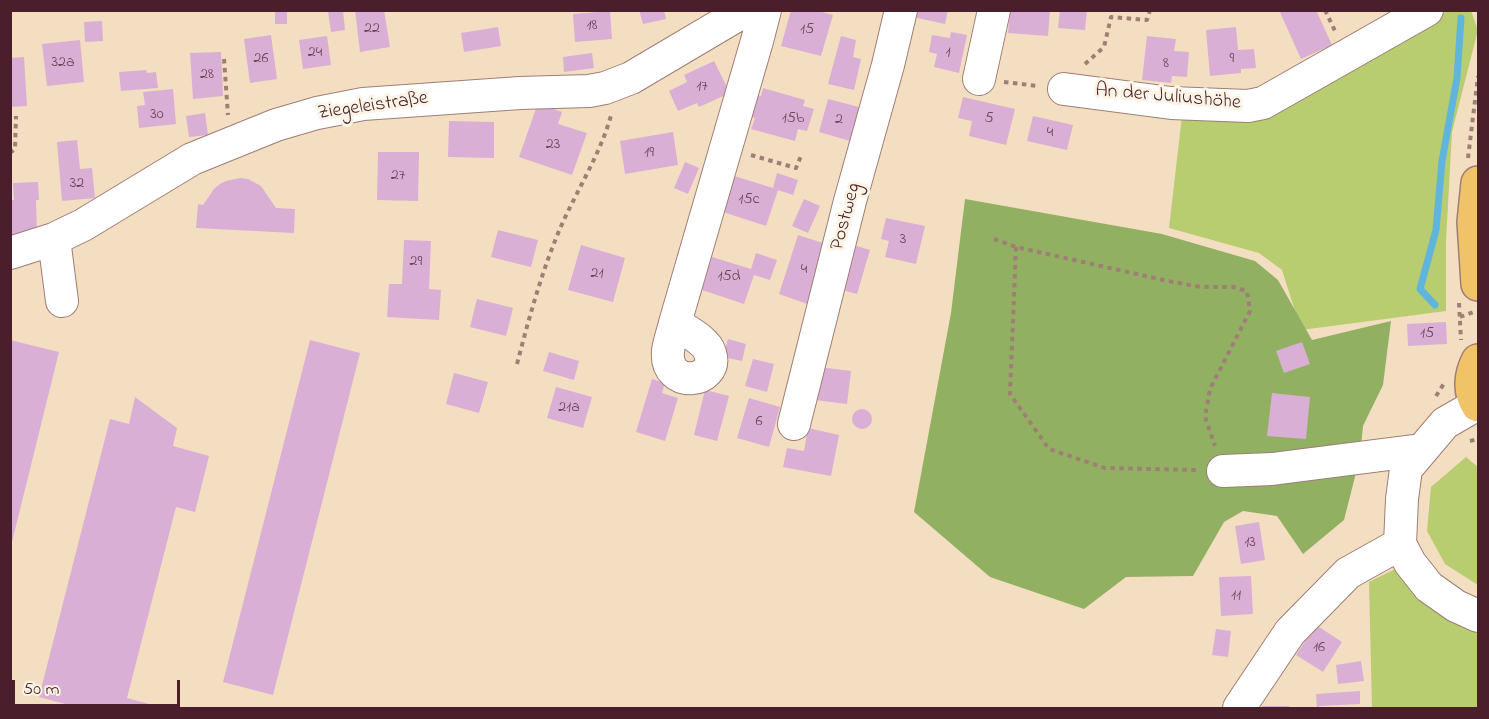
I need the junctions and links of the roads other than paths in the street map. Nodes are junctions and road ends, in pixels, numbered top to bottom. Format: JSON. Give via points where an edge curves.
{"nodes":[{"id":1,"x":746,"y":10,"type":"edge"},
{"id":2,"x":765,"y":10,"type":"edge"},
{"id":3,"x":901,"y":10,"type":"edge"},
{"id":4,"x":994,"y":10,"type":"edge"},
{"id":5,"x":1427,"y":10,"type":"edge"},
{"id":6,"x":979,"y":79,"type":"road end"},
{"id":7,"x":1065,"y":89,"type":"road end"},
{"id":8,"x":1479,"y":183,"type":"edge"},
{"id":9,"x":54,"y":239,"type":"junction"},
{"id":10,"x":10,"y":253,"type":"edge"},
{"id":11,"x":1479,"y":284,"type":"edge"},
{"id":12,"x":62,"y":301,"type":"dead end"},
{"id":13,"x":675,"y":323,"type":"dead end"},
{"id":14,"x":1479,"y":361,"type":"edge"},
{"id":15,"x":1478,"y":404,"type":"edge"},
{"id":16,"x":794,"y":424,"type":"dead end"},
{"id":17,"x":1421,"y":450,"type":"junction"},
{"id":18,"x":1223,"y":471,"type":"road end"},
{"id":19,"x":1400,"y":544,"type":"junction"},
{"id":20,"x":1479,"y":616,"type":"edge"},
{"id":21,"x":1239,"y":708,"type":"edge"}],
"edges":[{"from":1,"to":9,"type":"street","name":"Ziegeleistraße","via":[[620,82],[589,91],[363,104],[288,122],[192,159]]},
{"from":2,"to":13,"type":"street"},
{"from":3,"to":16,"type":"street","name":"Postweg"},
{"from":4,"to":6,"type":"street"},
{"from":5,"to":7,"type":"street","name":"An der Juliushöhe","via":[[1263,103],[1171,103]]},
{"from":8,"to":11,"type":"main road","via":[[1474,222]]},
{"from":9,"to":10,"type":"street","name":"Ziegeleistraße"},
{"from":9,"to":12,"type":"street"},
{"from":14,"to":15,"type":"main road","via":[[1472,387]]},
{"from":15,"to":17,"type":"street","via":[[1445,423]]},
{"from":17,"to":18,"type":"street","via":[[1272,470]]},
{"from":17,"to":19,"type":"street","via":[[1406,468]]},
{"from":19,"to":20,"type":"street","via":[[1429,587]]},
{"from":19,"to":21,"type":"street","via":[[1348,573],[1290,632]]}]}
